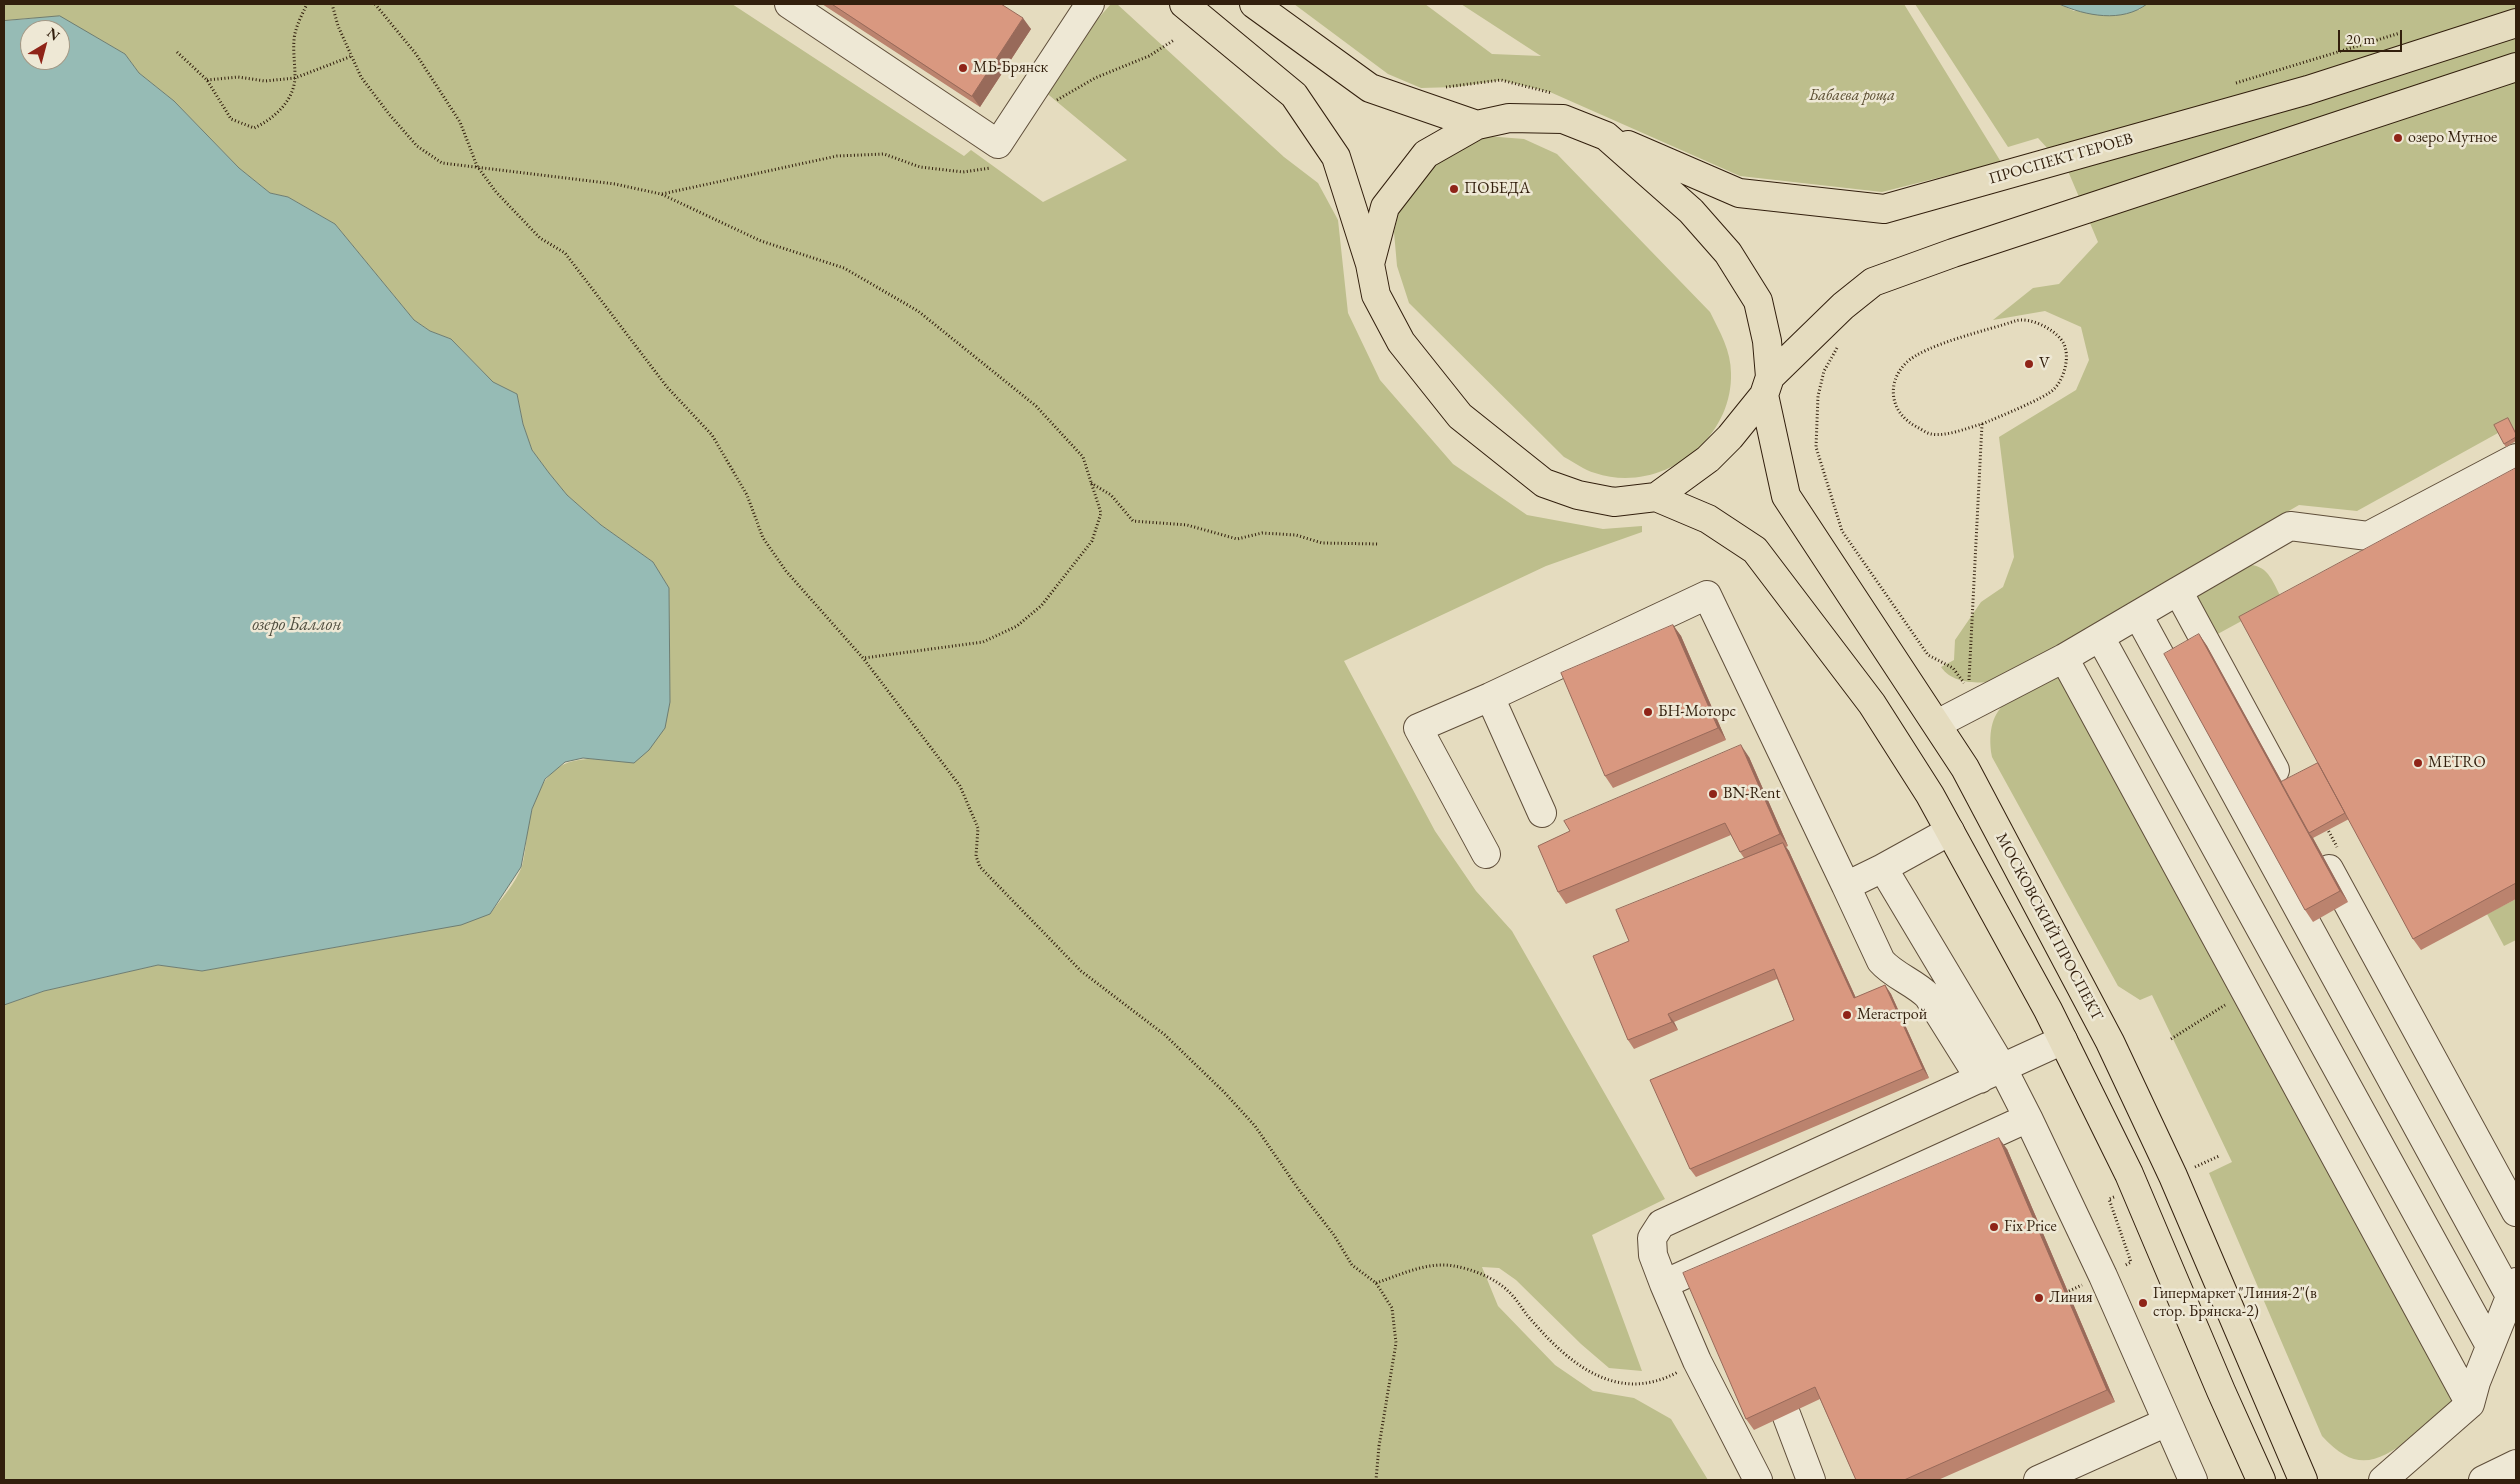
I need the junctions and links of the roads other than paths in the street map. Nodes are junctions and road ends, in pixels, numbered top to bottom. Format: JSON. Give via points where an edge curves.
{"nodes":[{"id":1,"x":789,"y":4,"type":"edge"},
{"id":2,"x":1090,"y":4,"type":"edge"},
{"id":3,"x":1184,"y":4,"type":"edge"},
{"id":4,"x":1254,"y":4,"type":"edge"},
{"id":5,"x":2516,"y":23,"type":"edge"},
{"id":6,"x":2516,"y":68,"type":"edge"},
{"id":7,"x":1477,"y":125,"type":"junction"},
{"id":8,"x":1606,"y":136,"type":"junction"},
{"id":9,"x":1370,"y":264,"type":"junction"},
{"id":10,"x":1767,"y":386,"type":"junction"},
{"id":11,"x":2516,"y":458,"type":"edge"},
{"id":12,"x":1656,"y":498,"type":"junction"},
{"id":13,"x":2178,"y":591,"type":"junction"},
{"id":14,"x":2138,"y":615,"type":"junction"},
{"id":15,"x":2100,"y":637,"type":"junction"},
{"id":16,"x":2064,"y":658,"type":"junction"},
{"id":17,"x":1490,"y":697,"type":"junction"},
{"id":18,"x":1938,"y":724,"type":"junction"},
{"id":19,"x":2286,"y":789,"type":"edge"},
{"id":20,"x":1542,"y":813,"type":"dead end"},
{"id":21,"x":1950,"y":831,"type":"junction"},
{"id":22,"x":2319,"y":850,"type":"edge"},
{"id":23,"x":1486,"y":854,"type":"dead end"},
{"id":24,"x":1883,"y":868,"type":"junction"},
{"id":25,"x":1846,"y":886,"type":"junction"},
{"id":26,"x":2063,"y":1040,"type":"junction"},
{"id":27,"x":1992,"y":1074,"type":"junction"},
{"id":28,"x":2028,"y":1118,"type":"junction"},
{"id":29,"x":2516,"y":1212,"type":"edge"},
{"id":30,"x":1664,"y":1284,"type":"junction"},
{"id":31,"x":2510,"y":1297,"type":"edge"},
{"id":32,"x":2516,"y":1340,"type":"edge"},
{"id":33,"x":2490,"y":1346,"type":"junction"},
{"id":34,"x":2470,"y":1404,"type":"junction"},
{"id":35,"x":1786,"y":1414,"type":"edge"},
{"id":36,"x":2167,"y":1422,"type":"junction"},
{"id":37,"x":2516,"y":1464,"type":"edge"},
{"id":38,"x":2186,"y":1478,"type":"edge"},
{"id":39,"x":1758,"y":1480,"type":"edge"},
{"id":40,"x":1811,"y":1480,"type":"edge"},
{"id":41,"x":2038,"y":1480,"type":"edge"},
{"id":42,"x":2261,"y":1480,"type":"edge"},
{"id":43,"x":2303,"y":1480,"type":"edge"},
{"id":44,"x":2383,"y":1480,"type":"edge"},
{"id":45,"x":2483,"y":1480,"type":"edge"}],
"edges":[{"from":1,"to":2,"type":"lane","via":[[998,144]]},
{"from":3,"to":9,"type":"main road","via":[[1294,95],[1336,157]]},
{"from":4,"to":7,"type":"main road","via":[[1370,88]]},
{"from":5,"to":8,"type":"main road","name":"ПРОСПЕКТ ГЕРОЕВ","via":[[2308,90],[1884,209],[1739,193]]},
{"from":6,"to":10,"type":"main road","via":[[1953,253],[1874,282],[1843,306]]},
{"from":7,"to":8,"type":"main road","name":"ПРОСПЕКТ ГЕРОЕВ","via":[[1509,118],[1563,119]]},
{"from":7,"to":9,"type":"main road","via":[[1426,154],[1385,207]]},
{"from":8,"to":10,"type":"main road","name":"МОСКОВСКИЙ ПРОСПЕКТ","via":[[1691,211],[1728,253],[1758,302],[1767,341]]},
{"from":9,"to":12,"type":"main road","via":[[1376,295],[1402,342],[1460,416],[1544,483],[1578,495],[1614,502]]},
{"from":10,"to":12,"type":"main road","via":[[1730,437],[1708,459]]},
{"from":10,"to":18,"type":"main road","name":"МОСКОВСКИЙ ПРОСПЕКТ","via":[[1786,496]]},
{"from":11,"to":13,"type":"lane","via":[[2368,536],[2290,526]]},
{"from":12,"to":21,"type":"main road","via":[[1708,519],[1755,550],[1872,704]]},
{"from":13,"to":14,"type":"lane"},
{"from":13,"to":19,"type":"lane"},
{"from":14,"to":15,"type":"lane"},
{"from":14,"to":31,"type":"lane"},
{"from":15,"to":16,"type":"lane"},
{"from":15,"to":33,"type":"lane"},
{"from":16,"to":18,"type":"lane"},
{"from":16,"to":34,"type":"lane"},
{"from":17,"to":20,"type":"lane"},
{"from":17,"to":23,"type":"lane","via":[[1418,728]]},
{"from":17,"to":25,"type":"lane","via":[[1707,595]]},
{"from":18,"to":43,"type":"main road","name":"МОСКОВСКИЙ ПРОСПЕКТ","via":[[1965,768],[2110,1042],[2173,1176]]},
{"from":21,"to":24,"type":"lane"},
{"from":21,"to":26,"type":"main road"},
{"from":22,"to":29,"type":"lane"},
{"from":24,"to":25,"type":"lane"},
{"from":24,"to":27,"type":"lane"},
{"from":25,"to":27,"type":"lane","via":[[1881,961],[1928,996]]},
{"from":26,"to":27,"type":"lane"},
{"from":26,"to":42,"type":"main road","via":[[2129,1174]]},
{"from":27,"to":28,"type":"lane"},
{"from":27,"to":30,"type":"lane","via":[[1661,1224],[1652,1238],[1653,1255]]},
{"from":28,"to":30,"type":"lane"},
{"from":28,"to":36,"type":"lane","via":[[2103,1276]]},
{"from":30,"to":39,"type":"lane","via":[[1698,1362]]},
{"from":31,"to":32,"type":"lane"},
{"from":31,"to":33,"type":"lane"},
{"from":33,"to":34,"type":"lane"},
{"from":34,"to":44,"type":"lane"},
{"from":35,"to":40,"type":"lane"},
{"from":36,"to":38,"type":"lane"},
{"from":36,"to":41,"type":"lane"},
{"from":37,"to":45,"type":"lane"}]}
